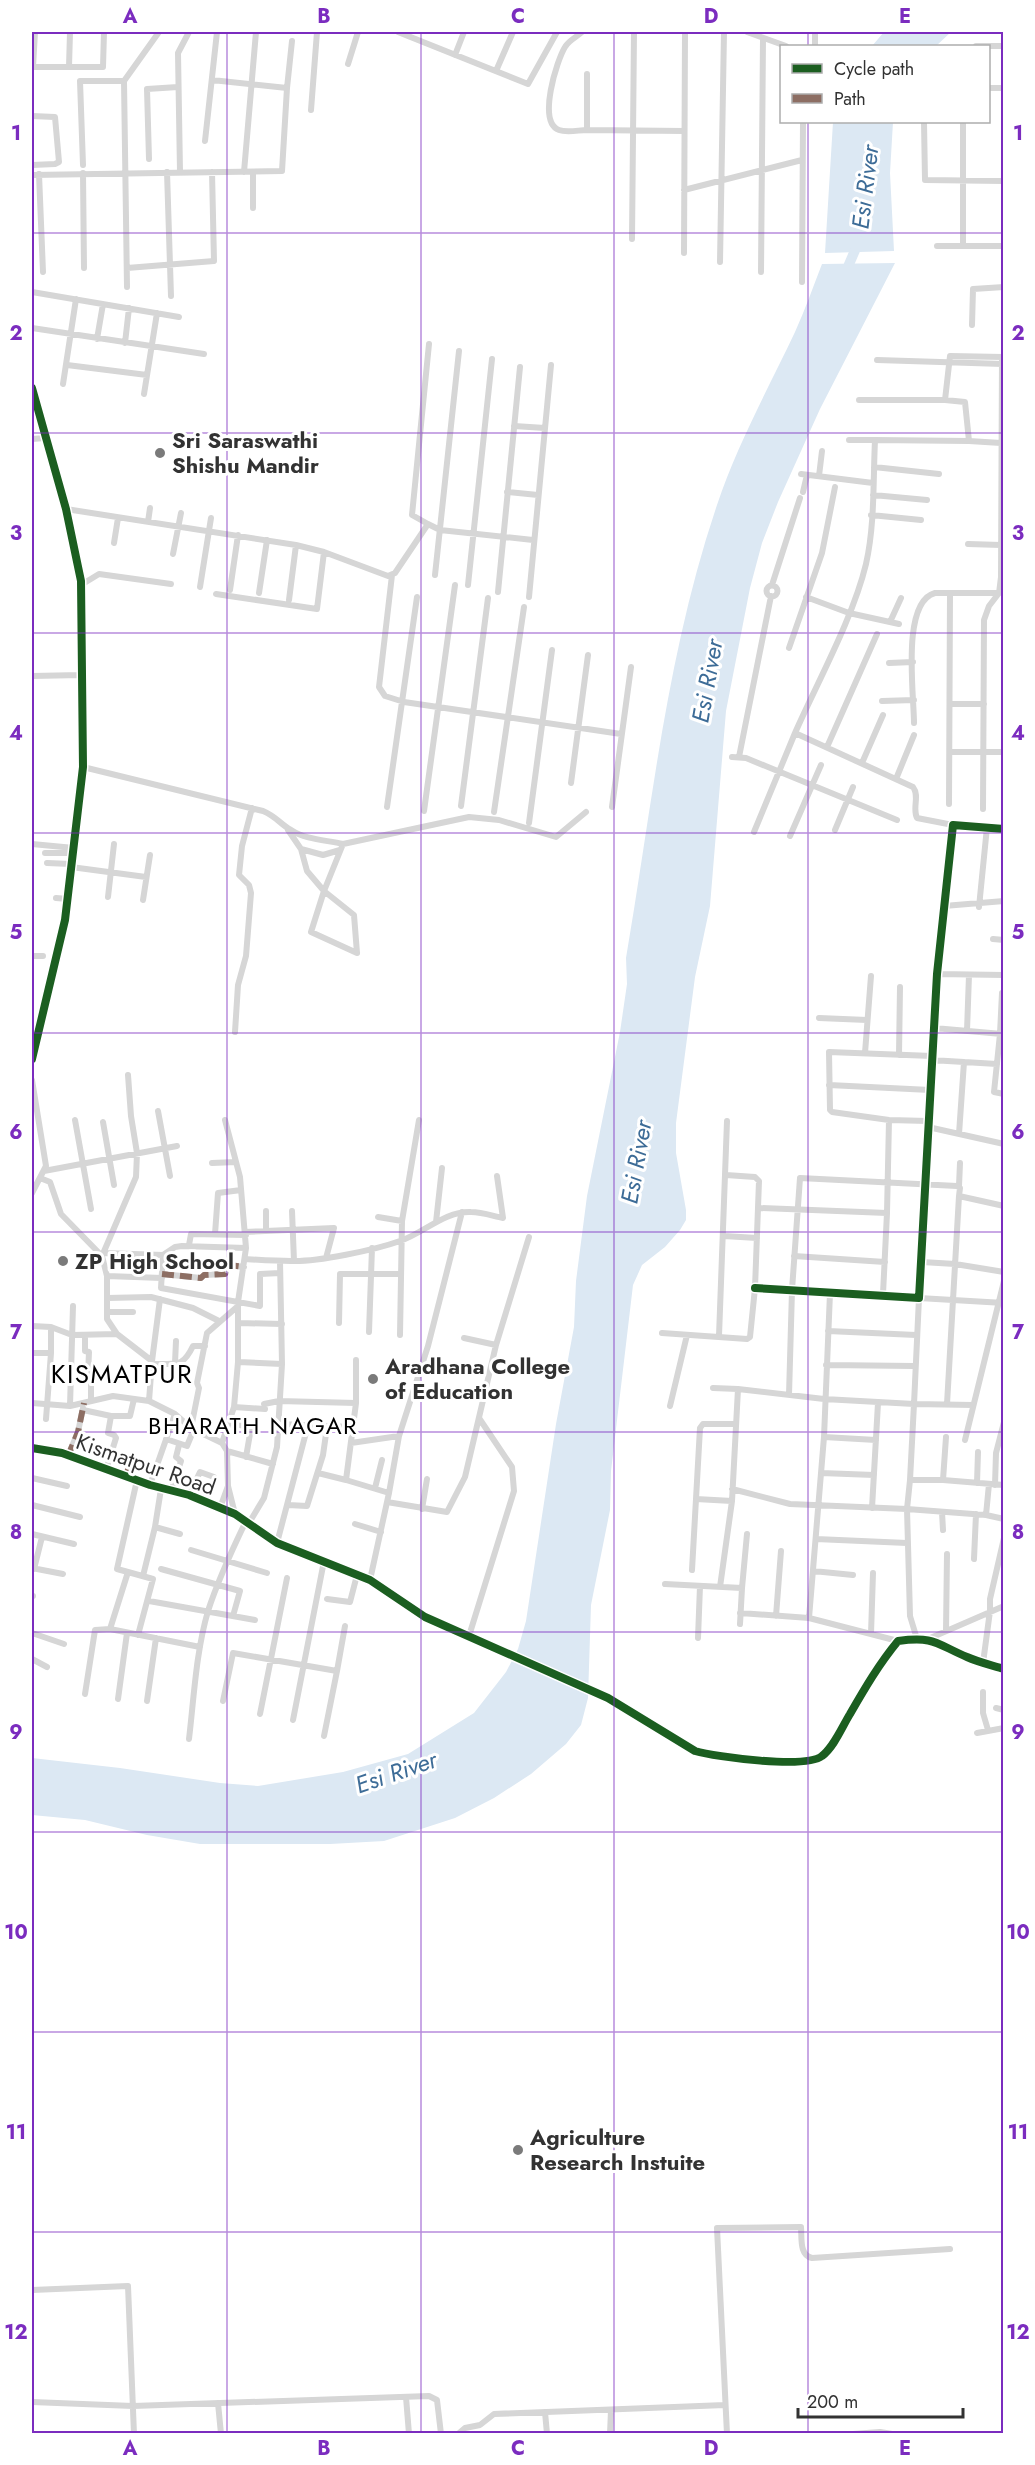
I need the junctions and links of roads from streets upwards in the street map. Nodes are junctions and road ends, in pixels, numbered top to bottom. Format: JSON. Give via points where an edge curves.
{"nodes":[{"id":1,"x":35,"y":32,"type":"edge"},
{"id":2,"x":70,"y":32,"type":"edge"},
{"id":3,"x":104,"y":32,"type":"edge"},
{"id":4,"x":159,"y":32,"type":"edge"},
{"id":5,"x":189,"y":32,"type":"edge"},
{"id":6,"x":217,"y":32,"type":"edge"},
{"id":7,"x":256,"y":32,"type":"edge"},
{"id":8,"x":317,"y":32,"type":"edge"},
{"id":9,"x":358,"y":32,"type":"edge"},
{"id":10,"x":398,"y":32,"type":"edge"},
{"id":11,"x":464,"y":32,"type":"edge"},
{"id":12,"x":513,"y":32,"type":"edge"},
{"id":13,"x":557,"y":32,"type":"edge"},
{"id":14,"x":582,"y":32,"type":"edge"},
{"id":15,"x":634,"y":32,"type":"edge"},
{"id":16,"x":685,"y":32,"type":"edge"},
{"id":17,"x":723,"y":32,"type":"edge"},
{"id":18,"x":747,"y":32,"type":"edge"},
{"id":19,"x":814,"y":32,"type":"edge"},
{"id":20,"x":413,"y":34,"type":"edge"},
{"id":21,"x":763,"y":38,"type":"junction"},
{"id":22,"x":292,"y":41,"type":"dead end"},
{"id":23,"x":783,"y":45,"type":"edge"},
{"id":24,"x":814,"y":45,"type":"edge"},
{"id":25,"x":455,"y":54,"type":"junction"},
{"id":26,"x":348,"y":64,"type":"dead end"},
{"id":27,"x":69,"y":67,"type":"junction"},
{"id":28,"x":496,"y":71,"type":"junction"},
{"id":29,"x":586,"y":74,"type":"dead end"},
{"id":30,"x":212,"y":80,"type":"junction"},
{"id":31,"x":124,"y":81,"type":"junction"},
{"id":32,"x":250,"y":83,"type":"junction"},
{"id":33,"x":178,"y":87,"type":"junction"},
{"id":34,"x":287,"y":88,"type":"junction"},
{"id":35,"x":311,"y":110,"type":"dead end"},
{"id":36,"x":32,"y":116,"type":"edge"},
{"id":37,"x":803,"y":123,"type":"edge"},
{"id":38,"x":924,"y":123,"type":"edge"},
{"id":39,"x":963,"y":123,"type":"edge"},
{"id":40,"x":587,"y":130,"type":"junction"},
{"id":41,"x":633,"y":130,"type":"junction"},
{"id":42,"x":684,"y":131,"type":"junction"},
{"id":43,"x":205,"y":141,"type":"dead end"},
{"id":44,"x":149,"y":159,"type":"dead end"},
{"id":45,"x":802,"y":160,"type":"junction"},
{"id":46,"x":32,"y":165,"type":"edge"},
{"id":47,"x":83,"y":165,"type":"dead end"},
{"id":48,"x":762,"y":170,"type":"junction"},
{"id":49,"x":167,"y":172,"type":"junction"},
{"id":50,"x":180,"y":172,"type":"junction"},
{"id":51,"x":212,"y":172,"type":"junction"},
{"id":52,"x":244,"y":172,"type":"junction"},
{"id":53,"x":253,"y":172,"type":"junction"},
{"id":54,"x":83,"y":173,"type":"junction"},
{"id":55,"x":125,"y":173,"type":"junction"},
{"id":56,"x":35,"y":175,"type":"edge"},
{"id":57,"x":721,"y":180,"type":"junction"},
{"id":58,"x":962,"y":181,"type":"junction"},
{"id":59,"x":1004,"y":181,"type":"edge"},
{"id":60,"x":684,"y":190,"type":"junction"},
{"id":61,"x":253,"y":208,"type":"dead end"},
{"id":62,"x":632,"y":239,"type":"dead end"},
{"id":63,"x":963,"y":245,"type":"junction"},
{"id":64,"x":937,"y":246,"type":"dead end"},
{"id":65,"x":1004,"y":246,"type":"edge"},
{"id":66,"x":684,"y":253,"type":"dead end"},
{"id":67,"x":720,"y":262,"type":"dead end"},
{"id":68,"x":169,"y":264,"type":"junction"},
{"id":69,"x":84,"y":268,"type":"dead end"},
{"id":70,"x":127,"y":268,"type":"junction"},
{"id":71,"x":43,"y":272,"type":"dead end"},
{"id":72,"x":761,"y":273,"type":"dead end"},
{"id":73,"x":802,"y":282,"type":"dead end"},
{"id":74,"x":127,"y":287,"type":"dead end"},
{"id":75,"x":1004,"y":287,"type":"edge"},
{"id":76,"x":32,"y":292,"type":"edge"},
{"id":77,"x":171,"y":296,"type":"dead end"},
{"id":78,"x":76,"y":299,"type":"junction"},
{"id":79,"x":103,"y":304,"type":"junction"},
{"id":80,"x":129,"y":308,"type":"junction"},
{"id":81,"x":156,"y":313,"type":"junction"},
{"id":82,"x":179,"y":317,"type":"dead end"},
{"id":83,"x":972,"y":325,"type":"dead end"},
{"id":84,"x":32,"y":328,"type":"edge"},
{"id":85,"x":70,"y":334,"type":"junction"},
{"id":86,"x":98,"y":339,"type":"junction"},
{"id":87,"x":125,"y":343,"type":"junction"},
{"id":88,"x":429,"y":344,"type":"dead end"},
{"id":89,"x":153,"y":348,"type":"junction"},
{"id":90,"x":459,"y":351,"type":"dead end"},
{"id":91,"x":204,"y":354,"type":"dead end"},
{"id":92,"x":1003,"y":357,"type":"edge"},
{"id":93,"x":492,"y":359,"type":"dead end"},
{"id":94,"x":877,"y":360,"type":"dead end"},
{"id":95,"x":949,"y":362,"type":"junction"},
{"id":96,"x":1003,"y":364,"type":"edge"},
{"id":97,"x":67,"y":365,"type":"junction"},
{"id":98,"x":551,"y":365,"type":"dead end"},
{"id":99,"x":520,"y":367,"type":"dead end"},
{"id":100,"x":147,"y":375,"type":"junction"},
{"id":101,"x":63,"y":384,"type":"dead end"},
{"id":102,"x":32,"y":388,"type":"edge"},
{"id":103,"x":144,"y":394,"type":"dead end"},
{"id":104,"x":33,"y":400,"type":"edge"},
{"id":105,"x":859,"y":400,"type":"dead end"},
{"id":106,"x":945,"y":400,"type":"junction"},
{"id":107,"x":514,"y":426,"type":"junction"},
{"id":108,"x":545,"y":428,"type":"junction"},
{"id":109,"x":45,"y":438,"type":"junction"},
{"id":110,"x":32,"y":439,"type":"edge"},
{"id":111,"x":849,"y":440,"type":"dead end"},
{"id":112,"x":875,"y":440,"type":"junction"},
{"id":113,"x":969,"y":441,"type":"junction"},
{"id":114,"x":1001,"y":443,"type":"junction"},
{"id":115,"x":822,"y":451,"type":"dead end"},
{"id":116,"x":1002,"y":455,"type":"edge"},
{"id":117,"x":874,"y":467,"type":"junction"},
{"id":118,"x":939,"y":474,"type":"dead end"},
{"id":119,"x":819,"y":476,"type":"junction"},
{"id":120,"x":873,"y":483,"type":"junction"},
{"id":121,"x":835,"y":487,"type":"dead end"},
{"id":122,"x":507,"y":492,"type":"junction"},
{"id":123,"x":538,"y":495,"type":"junction"},
{"id":124,"x":873,"y":495,"type":"junction"},
{"id":125,"x":927,"y":500,"type":"dead end"},
{"id":126,"x":150,"y":508,"type":"dead end"},
{"id":127,"x":66,"y":509,"type":"junction"},
{"id":128,"x":181,"y":513,"type":"dead end"},
{"id":129,"x":871,"y":516,"type":"junction"},
{"id":130,"x":118,"y":518,"type":"junction"},
{"id":131,"x":211,"y":519,"type":"dead end"},
{"id":132,"x":921,"y":520,"type":"dead end"},
{"id":133,"x":148,"y":522,"type":"junction"},
{"id":134,"x":428,"y":524,"type":"junction"},
{"id":135,"x":178,"y":527,"type":"junction"},
{"id":136,"x":440,"y":530,"type":"junction"},
{"id":137,"x":208,"y":532,"type":"junction"},
{"id":138,"x":473,"y":534,"type":"junction"},
{"id":139,"x":237,"y":535,"type":"junction"},
{"id":140,"x":503,"y":537,"type":"junction"},
{"id":141,"x":267,"y":540,"type":"junction"},
{"id":142,"x":533,"y":540,"type":"junction"},
{"id":143,"x":114,"y":543,"type":"dead end"},
{"id":144,"x":968,"y":544,"type":"dead end"},
{"id":145,"x":1001,"y":544,"type":"junction"},
{"id":146,"x":296,"y":545,"type":"junction"},
{"id":147,"x":324,"y":552,"type":"junction"},
{"id":148,"x":173,"y":554,"type":"dead end"},
{"id":149,"x":392,"y":575,"type":"junction"},
{"id":150,"x":435,"y":575,"type":"dead end"},
{"id":151,"x":171,"y":584,"type":"dead end"},
{"id":152,"x":81,"y":585,"type":"junction"},
{"id":153,"x":455,"y":585,"type":"dead end"},
{"id":154,"x":468,"y":585,"type":"dead end"},
{"id":155,"x":200,"y":587,"type":"dead end"},
{"id":156,"x":230,"y":590,"type":"dead end"},
{"id":157,"x":498,"y":592,"type":"dead end"},
{"id":158,"x":999,"y":592,"type":"junction"},
{"id":159,"x":259,"y":593,"type":"dead end"},
{"id":160,"x":950,"y":593,"type":"junction"},
{"id":161,"x":216,"y":594,"type":"dead end"},
{"id":162,"x":417,"y":597,"type":"dead end"},
{"id":163,"x":529,"y":597,"type":"dead end"},
{"id":164,"x":806,"y":597,"type":"junction"},
{"id":165,"x":488,"y":598,"type":"dead end"},
{"id":166,"x":901,"y":598,"type":"dead end"},
{"id":167,"x":289,"y":600,"type":"dead end"},
{"id":168,"x":524,"y":608,"type":"dead end"},
{"id":169,"x":849,"y":613,"type":"junction"},
{"id":170,"x":890,"y":622,"type":"junction"},
{"id":171,"x":899,"y":624,"type":"dead end"},
{"id":172,"x":877,"y":634,"type":"dead end"},
{"id":173,"x":789,"y":648,"type":"dead end"},
{"id":174,"x":552,"y":650,"type":"dead end"},
{"id":175,"x":588,"y":655,"type":"dead end"},
{"id":176,"x":913,"y":662,"type":"junction"},
{"id":177,"x":889,"y":663,"type":"dead end"},
{"id":178,"x":632,"y":667,"type":"dead end"},
{"id":179,"x":81,"y":675,"type":"junction"},
{"id":180,"x":32,"y":676,"type":"edge"},
{"id":181,"x":914,"y":700,"type":"junction"},
{"id":182,"x":882,"y":701,"type":"dead end"},
{"id":183,"x":402,"y":702,"type":"junction"},
{"id":184,"x":950,"y":704,"type":"junction"},
{"id":185,"x":984,"y":704,"type":"junction"},
{"id":186,"x":438,"y":707,"type":"junction"},
{"id":187,"x":473,"y":712,"type":"junction"},
{"id":188,"x":883,"y":715,"type":"dead end"},
{"id":189,"x":508,"y":717,"type":"junction"},
{"id":190,"x":543,"y":722,"type":"junction"},
{"id":191,"x":914,"y":723,"type":"dead end"},
{"id":192,"x":578,"y":728,"type":"junction"},
{"id":193,"x":795,"y":733,"type":"junction"},
{"id":194,"x":621,"y":734,"type":"junction"},
{"id":195,"x":914,"y":735,"type":"dead end"},
{"id":196,"x":827,"y":747,"type":"junction"},
{"id":197,"x":950,"y":752,"type":"junction"},
{"id":198,"x":984,"y":752,"type":"junction"},
{"id":199,"x":1004,"y":752,"type":"edge"},
{"id":200,"x":862,"y":763,"type":"junction"},
{"id":201,"x":821,"y":765,"type":"dead end"},
{"id":202,"x":83,"y":767,"type":"junction"},
{"id":203,"x":778,"y":772,"type":"junction"},
{"id":204,"x":896,"y":779,"type":"junction"},
{"id":205,"x":571,"y":783,"type":"dead end"},
{"id":206,"x":812,"y":786,"type":"junction"},
{"id":207,"x":853,"y":787,"type":"dead end"},
{"id":208,"x":847,"y":800,"type":"junction"},
{"id":209,"x":949,"y":804,"type":"dead end"},
{"id":210,"x":461,"y":806,"type":"dead end"},
{"id":211,"x":387,"y":807,"type":"dead end"},
{"id":212,"x":612,"y":807,"type":"dead end"},
{"id":213,"x":252,"y":808,"type":"junction"},
{"id":214,"x":983,"y":809,"type":"dead end"},
{"id":215,"x":424,"y":811,"type":"dead end"},
{"id":216,"x":494,"y":812,"type":"dead end"},
{"id":217,"x":586,"y":812,"type":"dead end"},
{"id":218,"x":897,"y":820,"type":"dead end"},
{"id":219,"x":529,"y":822,"type":"dead end"},
{"id":220,"x":953,"y":825,"type":"junction"},
{"id":221,"x":987,"y":827,"type":"junction"},
{"id":222,"x":287,"y":829,"type":"junction"},
{"id":223,"x":1004,"y":829,"type":"edge"},
{"id":224,"x":836,"y":830,"type":"dead end"},
{"id":225,"x":754,"y":832,"type":"dead end"},
{"id":226,"x":790,"y":836,"type":"dead end"},
{"id":227,"x":32,"y":844,"type":"edge"},
{"id":228,"x":114,"y":844,"type":"dead end"},
{"id":229,"x":341,"y":847,"type":"junction"},
{"id":230,"x":301,"y":849,"type":"junction"},
{"id":231,"x":73,"y":851,"type":"junction"},
{"id":232,"x":45,"y":853,"type":"dead end"},
{"id":233,"x":150,"y":855,"type":"dead end"},
{"id":234,"x":47,"y":863,"type":"dead end"},
{"id":235,"x":71,"y":865,"type":"junction"},
{"id":236,"x":111,"y":872,"type":"junction"},
{"id":237,"x":146,"y":877,"type":"junction"},
{"id":238,"x":324,"y":891,"type":"junction"},
{"id":239,"x":108,"y":897,"type":"dead end"},
{"id":240,"x":56,"y":898,"type":"dead end"},
{"id":241,"x":68,"y":899,"type":"junction"},
{"id":242,"x":143,"y":900,"type":"dead end"},
{"id":243,"x":1004,"y":901,"type":"edge"},
{"id":244,"x":979,"y":904,"type":"junction"},
{"id":245,"x":944,"y":906,"type":"junction"},
{"id":246,"x":993,"y":939,"type":"dead end"},
{"id":247,"x":1004,"y":940,"type":"edge"},
{"id":248,"x":32,"y":956,"type":"edge"},
{"id":249,"x":43,"y":956,"type":"dead end"},
{"id":250,"x":937,"y":974,"type":"junction"},
{"id":251,"x":969,"y":975,"type":"junction"},
{"id":252,"x":1004,"y":975,"type":"edge"},
{"id":253,"x":871,"y":976,"type":"dead end"},
{"id":254,"x":900,"y":987,"type":"dead end"},
{"id":255,"x":1002,"y":993,"type":"edge"},
{"id":256,"x":819,"y":1018,"type":"dead end"},
{"id":257,"x":867,"y":1020,"type":"junction"},
{"id":258,"x":934,"y":1028,"type":"junction"},
{"id":259,"x":967,"y":1031,"type":"junction"},
{"id":260,"x":235,"y":1032,"type":"dead end"},
{"id":261,"x":1002,"y":1034,"type":"edge"},
{"id":262,"x":865,"y":1053,"type":"junction"},
{"id":263,"x":899,"y":1055,"type":"junction"},
{"id":264,"x":932,"y":1058,"type":"junction"},
{"id":265,"x":32,"y":1059,"type":"edge"},
{"id":266,"x":964,"y":1062,"type":"junction"},
{"id":267,"x":997,"y":1064,"type":"junction"},
{"id":268,"x":128,"y":1075,"type":"dead end"},
{"id":269,"x":32,"y":1080,"type":"edge"},
{"id":270,"x":829,"y":1085,"type":"junction"},
{"id":271,"x":930,"y":1090,"type":"junction"},
{"id":272,"x":1004,"y":1094,"type":"edge"},
{"id":273,"x":158,"y":1111,"type":"dead end"},
{"id":274,"x":75,"y":1120,"type":"dead end"},
{"id":275,"x":225,"y":1120,"type":"dead end"},
{"id":276,"x":419,"y":1120,"type":"dead end"},
{"id":277,"x":889,"y":1120,"type":"junction"},
{"id":278,"x":727,"y":1121,"type":"dead end"},
{"id":279,"x":103,"y":1122,"type":"dead end"},
{"id":280,"x":928,"y":1124,"type":"junction"},
{"id":281,"x":959,"y":1134,"type":"junction"},
{"id":282,"x":1004,"y":1144,"type":"edge"},
{"id":283,"x":177,"y":1146,"type":"dead end"},
{"id":284,"x":164,"y":1148,"type":"junction"},
{"id":285,"x":137,"y":1153,"type":"junction"},
{"id":286,"x":110,"y":1159,"type":"junction"},
{"id":287,"x":236,"y":1162,"type":"junction"},
{"id":288,"x":212,"y":1163,"type":"dead end"},
{"id":289,"x":960,"y":1163,"type":"dead end"},
{"id":290,"x":83,"y":1165,"type":"junction"},
{"id":291,"x":442,"y":1168,"type":"dead end"},
{"id":292,"x":44,"y":1171,"type":"junction"},
{"id":293,"x":726,"y":1175,"type":"junction"},
{"id":294,"x":170,"y":1176,"type":"dead end"},
{"id":295,"x":497,"y":1176,"type":"dead end"},
{"id":296,"x":40,"y":1178,"type":"junction"},
{"id":297,"x":888,"y":1183,"type":"junction"},
{"id":298,"x":927,"y":1184,"type":"junction"},
{"id":299,"x":114,"y":1185,"type":"dead end"},
{"id":300,"x":959,"y":1186,"type":"junction"},
{"id":301,"x":241,"y":1190,"type":"junction"},
{"id":302,"x":32,"y":1193,"type":"edge"},
{"id":303,"x":959,"y":1196,"type":"junction"},
{"id":304,"x":1004,"y":1206,"type":"edge"},
{"id":305,"x":759,"y":1208,"type":"junction"},
{"id":306,"x":91,"y":1209,"type":"dead end"},
{"id":307,"x":797,"y":1210,"type":"junction"},
{"id":308,"x":266,"y":1211,"type":"dead end"},
{"id":309,"x":292,"y":1211,"type":"dead end"},
{"id":310,"x":462,"y":1212,"type":"junction"},
{"id":311,"x":888,"y":1213,"type":"junction"},
{"id":312,"x":378,"y":1217,"type":"dead end"},
{"id":313,"x":402,"y":1221,"type":"junction"},
{"id":314,"x":436,"y":1222,"type":"junction"},
{"id":315,"x":292,"y":1230,"type":"junction"},
{"id":316,"x":266,"y":1231,"type":"junction"},
{"id":317,"x":215,"y":1234,"type":"junction"},
{"id":318,"x":246,"y":1234,"type":"junction"},
{"id":319,"x":724,"y":1236,"type":"junction"},
{"id":320,"x":529,"y":1237,"type":"dead end"},
{"id":321,"x":757,"y":1238,"type":"junction"},
{"id":322,"x":401,"y":1241,"type":"junction"},
{"id":323,"x":189,"y":1245,"type":"junction"},
{"id":324,"x":246,"y":1248,"type":"junction"},
{"id":325,"x":372,"y":1248,"type":"junction"},
{"id":326,"x":103,"y":1254,"type":"junction"},
{"id":327,"x":163,"y":1256,"type":"junction"},
{"id":328,"x":794,"y":1256,"type":"junction"},
{"id":329,"x":326,"y":1258,"type":"junction"},
{"id":330,"x":245,"y":1259,"type":"junction"},
{"id":331,"x":280,"y":1261,"type":"junction"},
{"id":332,"x":294,"y":1262,"type":"junction"},
{"id":333,"x":885,"y":1262,"type":"junction"},
{"id":334,"x":922,"y":1262,"type":"junction"},
{"id":335,"x":955,"y":1264,"type":"junction"},
{"id":336,"x":341,"y":1266,"type":"dead end"},
{"id":337,"x":244,"y":1267,"type":"junction"},
{"id":338,"x":1004,"y":1272,"type":"edge"},
{"id":339,"x":280,"y":1273,"type":"junction"},
{"id":340,"x":340,"y":1274,"type":"junction"},
{"id":341,"x":370,"y":1274,"type":"junction"},
{"id":342,"x":399,"y":1274,"type":"junction"},
{"id":343,"x":106,"y":1276,"type":"junction"},
{"id":344,"x":162,"y":1276,"type":"junction"},
{"id":345,"x":1004,"y":1281,"type":"edge"},
{"id":346,"x":755,"y":1288,"type":"junction"},
{"id":347,"x":171,"y":1289,"type":"junction"},
{"id":348,"x":792,"y":1290,"type":"junction"},
{"id":349,"x":830,"y":1293,"type":"junction"},
{"id":350,"x":883,"y":1294,"type":"junction"},
{"id":351,"x":107,"y":1298,"type":"junction"},
{"id":352,"x":919,"y":1298,"type":"junction"},
{"id":353,"x":160,"y":1299,"type":"junction"},
{"id":354,"x":953,"y":1300,"type":"junction"},
{"id":355,"x":169,"y":1301,"type":"junction"},
{"id":356,"x":1000,"y":1303,"type":"edge"},
{"id":357,"x":238,"y":1304,"type":"junction"},
{"id":358,"x":73,"y":1306,"type":"dead end"},
{"id":359,"x":107,"y":1312,"type":"junction"},
{"id":360,"x":134,"y":1312,"type":"dead end"},
{"id":361,"x":219,"y":1321,"type":"junction"},
{"id":362,"x":238,"y":1323,"type":"junction"},
{"id":363,"x":339,"y":1323,"type":"dead end"},
{"id":364,"x":282,"y":1324,"type":"junction"},
{"id":365,"x":32,"y":1326,"type":"edge"},
{"id":366,"x":51,"y":1327,"type":"junction"},
{"id":367,"x":828,"y":1331,"type":"junction"},
{"id":368,"x":369,"y":1332,"type":"dead end"},
{"id":369,"x":662,"y":1333,"type":"dead end"},
{"id":370,"x":117,"y":1334,"type":"junction"},
{"id":371,"x":72,"y":1335,"type":"junction"},
{"id":372,"x":85,"y":1335,"type":"junction"},
{"id":373,"x":400,"y":1335,"type":"dead end"},
{"id":374,"x":687,"y":1335,"type":"junction"},
{"id":375,"x":916,"y":1335,"type":"junction"},
{"id":376,"x":719,"y":1336,"type":"junction"},
{"id":377,"x":464,"y":1338,"type":"dead end"},
{"id":378,"x":176,"y":1341,"type":"dead end"},
{"id":379,"x":496,"y":1345,"type":"junction"},
{"id":380,"x":205,"y":1346,"type":"junction"},
{"id":381,"x":32,"y":1353,"type":"edge"},
{"id":382,"x":51,"y":1353,"type":"junction"},
{"id":383,"x":356,"y":1360,"type":"dead end"},
{"id":384,"x":152,"y":1362,"type":"junction"},
{"id":385,"x":238,"y":1362,"type":"junction"},
{"id":386,"x":174,"y":1363,"type":"junction"},
{"id":387,"x":282,"y":1364,"type":"junction"},
{"id":388,"x":826,"y":1365,"type":"junction"},
{"id":389,"x":915,"y":1366,"type":"junction"},
{"id":390,"x":713,"y":1388,"type":"dead end"},
{"id":391,"x":738,"y":1389,"type":"junction"},
{"id":392,"x":789,"y":1395,"type":"junction"},
{"id":393,"x":134,"y":1399,"type":"junction"},
{"id":394,"x":824,"y":1399,"type":"junction"},
{"id":395,"x":149,"y":1401,"type":"junction"},
{"id":396,"x":279,"y":1401,"type":"junction"},
{"id":397,"x":878,"y":1402,"type":"junction"},
{"id":398,"x":356,"y":1403,"type":"junction"},
{"id":399,"x":32,"y":1404,"type":"edge"},
{"id":400,"x":914,"y":1404,"type":"junction"},
{"id":401,"x":947,"y":1404,"type":"junction"},
{"id":402,"x":86,"y":1405,"type":"junction"},
{"id":403,"x":47,"y":1406,"type":"junction"},
{"id":404,"x":70,"y":1406,"type":"junction"},
{"id":405,"x":670,"y":1406,"type":"dead end"},
{"id":406,"x":973,"y":1406,"type":"junction"},
{"id":407,"x":234,"y":1407,"type":"junction"},
{"id":408,"x":175,"y":1414,"type":"junction"},
{"id":409,"x":111,"y":1416,"type":"junction"},
{"id":410,"x":479,"y":1418,"type":"junction"},
{"id":411,"x":46,"y":1419,"type":"dead end"},
{"id":412,"x":230,"y":1422,"type":"junction"},
{"id":413,"x":1004,"y":1422,"type":"edge"},
{"id":414,"x":279,"y":1424,"type":"junction"},
{"id":415,"x":735,"y":1424,"type":"junction"},
{"id":416,"x":308,"y":1425,"type":"junction"},
{"id":417,"x":327,"y":1427,"type":"junction"},
{"id":418,"x":353,"y":1427,"type":"junction"},
{"id":419,"x":193,"y":1429,"type":"junction"},
{"id":420,"x":399,"y":1436,"type":"junction"},
{"id":421,"x":824,"y":1437,"type":"junction"},
{"id":422,"x":946,"y":1437,"type":"dead end"},
{"id":423,"x":166,"y":1439,"type":"junction"},
{"id":424,"x":876,"y":1440,"type":"junction"},
{"id":425,"x":965,"y":1440,"type":"dead end"},
{"id":426,"x":222,"y":1443,"type":"junction"},
{"id":427,"x":351,"y":1443,"type":"junction"},
{"id":428,"x":179,"y":1445,"type":"junction"},
{"id":429,"x":32,"y":1448,"type":"edge"},
{"id":430,"x":227,"y":1451,"type":"junction"},
{"id":431,"x":978,"y":1452,"type":"dead end"},
{"id":432,"x":68,"y":1456,"type":"junction"},
{"id":433,"x":246,"y":1457,"type":"junction"},
{"id":434,"x":131,"y":1458,"type":"dead end"},
{"id":435,"x":382,"y":1460,"type":"dead end"},
{"id":436,"x":273,"y":1464,"type":"junction"},
{"id":437,"x":106,"y":1470,"type":"junction"},
{"id":438,"x":318,"y":1473,"type":"junction"},
{"id":439,"x":821,"y":1473,"type":"junction"},
{"id":440,"x":874,"y":1475,"type":"junction"},
{"id":441,"x":126,"y":1477,"type":"junction"},
{"id":442,"x":214,"y":1477,"type":"dead end"},
{"id":443,"x":32,"y":1478,"type":"edge"},
{"id":444,"x":427,"y":1479,"type":"dead end"},
{"id":445,"x":137,"y":1480,"type":"junction"},
{"id":446,"x":346,"y":1480,"type":"junction"},
{"id":447,"x":910,"y":1480,"type":"junction"},
{"id":448,"x":943,"y":1480,"type":"junction"},
{"id":449,"x":977,"y":1483,"type":"junction"},
{"id":450,"x":992,"y":1484,"type":"junction"},
{"id":451,"x":150,"y":1485,"type":"junction"},
{"id":452,"x":1004,"y":1485,"type":"edge"},
{"id":453,"x":67,"y":1486,"type":"dead end"},
{"id":454,"x":228,"y":1486,"type":"junction"},
{"id":455,"x":375,"y":1488,"type":"junction"},
{"id":456,"x":161,"y":1489,"type":"junction"},
{"id":457,"x":732,"y":1489,"type":"junction"},
{"id":458,"x":171,"y":1491,"type":"junction"},
{"id":459,"x":389,"y":1493,"type":"junction"},
{"id":460,"x":189,"y":1496,"type":"junction"},
{"id":461,"x":696,"y":1499,"type":"junction"},
{"id":462,"x":387,"y":1502,"type":"junction"},
{"id":463,"x":732,"y":1502,"type":"junction"},
{"id":464,"x":32,"y":1505,"type":"edge"},
{"id":465,"x":288,"y":1505,"type":"junction"},
{"id":466,"x":819,"y":1506,"type":"junction"},
{"id":467,"x":220,"y":1508,"type":"junction"},
{"id":468,"x":872,"y":1508,"type":"junction"},
{"id":469,"x":423,"y":1509,"type":"junction"},
{"id":470,"x":907,"y":1509,"type":"junction"},
{"id":471,"x":942,"y":1512,"type":"junction"},
{"id":472,"x":235,"y":1514,"type":"junction"},
{"id":473,"x":976,"y":1514,"type":"junction"},
{"id":474,"x":986,"y":1515,"type":"junction"},
{"id":475,"x":80,"y":1517,"type":"dead end"},
{"id":476,"x":1004,"y":1520,"type":"edge"},
{"id":477,"x":248,"y":1522,"type":"junction"},
{"id":478,"x":356,"y":1524,"type":"dead end"},
{"id":479,"x":155,"y":1527,"type":"junction"},
{"id":480,"x":943,"y":1530,"type":"dead end"},
{"id":481,"x":381,"y":1532,"type":"junction"},
{"id":482,"x":32,"y":1534,"type":"edge"},
{"id":483,"x":180,"y":1534,"type":"dead end"},
{"id":484,"x":747,"y":1534,"type":"dead end"},
{"id":485,"x":42,"y":1537,"type":"junction"},
{"id":486,"x":1004,"y":1538,"type":"edge"},
{"id":487,"x":816,"y":1539,"type":"junction"},
{"id":488,"x":277,"y":1543,"type":"junction"},
{"id":489,"x":907,"y":1543,"type":"junction"},
{"id":490,"x":74,"y":1544,"type":"dead end"},
{"id":491,"x":191,"y":1550,"type":"dead end"},
{"id":492,"x":781,"y":1551,"type":"dead end"},
{"id":493,"x":946,"y":1554,"type":"dead end"},
{"id":494,"x":974,"y":1559,"type":"dead end"},
{"id":495,"x":227,"y":1560,"type":"junction"},
{"id":496,"x":324,"y":1561,"type":"junction"},
{"id":497,"x":33,"y":1569,"type":"edge"},
{"id":498,"x":161,"y":1569,"type":"dead end"},
{"id":499,"x":692,"y":1570,"type":"dead end"},
{"id":500,"x":813,"y":1571,"type":"junction"},
{"id":501,"x":128,"y":1572,"type":"junction"},
{"id":502,"x":267,"y":1573,"type":"dead end"},
{"id":503,"x":873,"y":1573,"type":"dead end"},
{"id":504,"x":63,"y":1574,"type":"dead end"},
{"id":505,"x":357,"y":1575,"type":"junction"},
{"id":506,"x":853,"y":1575,"type":"dead end"},
{"id":507,"x":144,"y":1576,"type":"junction"},
{"id":508,"x":287,"y":1578,"type":"dead end"},
{"id":509,"x":370,"y":1580,"type":"junction"},
{"id":510,"x":219,"y":1584,"type":"junction"},
{"id":511,"x":665,"y":1584,"type":"dead end"},
{"id":512,"x":700,"y":1586,"type":"junction"},
{"id":513,"x":720,"y":1587,"type":"junction"},
{"id":514,"x":742,"y":1588,"type":"junction"},
{"id":515,"x":327,"y":1599,"type":"dead end"},
{"id":516,"x":149,"y":1601,"type":"junction"},
{"id":517,"x":1004,"y":1606,"type":"edge"},
{"id":518,"x":208,"y":1611,"type":"junction"},
{"id":519,"x":990,"y":1611,"type":"junction"},
{"id":520,"x":740,"y":1613,"type":"junction"},
{"id":521,"x":233,"y":1616,"type":"junction"},
{"id":522,"x":776,"y":1616,"type":"junction"},
{"id":523,"x":809,"y":1618,"type":"junction"},
{"id":524,"x":255,"y":1620,"type":"dead end"},
{"id":525,"x":740,"y":1624,"type":"dead end"},
{"id":526,"x":345,"y":1626,"type":"dead end"},
{"id":527,"x":110,"y":1629,"type":"junction"},
{"id":528,"x":946,"y":1631,"type":"junction"},
{"id":529,"x":32,"y":1633,"type":"edge"},
{"id":530,"x":127,"y":1633,"type":"junction"},
{"id":531,"x":871,"y":1634,"type":"junction"},
{"id":532,"x":138,"y":1635,"type":"junction"},
{"id":533,"x":469,"y":1636,"type":"junction"},
{"id":534,"x":156,"y":1638,"type":"junction"},
{"id":535,"x":698,"y":1638,"type":"dead end"},
{"id":536,"x":917,"y":1639,"type":"junction"},
{"id":537,"x":927,"y":1639,"type":"junction"},
{"id":538,"x":898,"y":1641,"type":"junction"},
{"id":539,"x":64,"y":1644,"type":"dead end"},
{"id":540,"x":200,"y":1647,"type":"junction"},
{"id":541,"x":271,"y":1658,"type":"junction"},
{"id":542,"x":32,"y":1659,"type":"edge"},
{"id":543,"x":983,"y":1663,"type":"junction"},
{"id":544,"x":303,"y":1664,"type":"junction"},
{"id":545,"x":47,"y":1668,"type":"dead end"},
{"id":546,"x":1004,"y":1669,"type":"edge"},
{"id":547,"x":337,"y":1671,"type":"junction"},
{"id":548,"x":983,"y":1692,"type":"dead end"},
{"id":549,"x":85,"y":1694,"type":"dead end"},
{"id":550,"x":118,"y":1699,"type":"dead end"},
{"id":551,"x":147,"y":1701,"type":"dead end"},
{"id":552,"x":223,"y":1701,"type":"dead end"},
{"id":553,"x":260,"y":1713,"type":"dead end"},
{"id":554,"x":293,"y":1719,"type":"dead end"},
{"id":555,"x":1004,"y":1728,"type":"edge"},
{"id":556,"x":988,"y":1730,"type":"junction"},
{"id":557,"x":977,"y":1733,"type":"dead end"},
{"id":558,"x":324,"y":1736,"type":"dead end"},
{"id":559,"x":189,"y":1739,"type":"dead end"},
{"id":560,"x":950,"y":2249,"type":"dead end"},
{"id":561,"x":32,"y":2290,"type":"edge"},
{"id":562,"x":406,"y":2397,"type":"junction"},
{"id":563,"x":32,"y":2402,"type":"edge"},
{"id":564,"x":218,"y":2403,"type":"junction"},
{"id":565,"x":725,"y":2405,"type":"junction"},
{"id":566,"x":133,"y":2406,"type":"junction"},
{"id":567,"x":611,"y":2410,"type":"junction"},
{"id":568,"x":545,"y":2412,"type":"junction"},
{"id":569,"x":134,"y":2433,"type":"edge"},
{"id":570,"x":221,"y":2433,"type":"edge"},
{"id":571,"x":409,"y":2433,"type":"edge"},
{"id":572,"x":441,"y":2433,"type":"edge"},
{"id":573,"x":458,"y":2433,"type":"edge"},
{"id":574,"x":547,"y":2433,"type":"edge"},
{"id":575,"x":610,"y":2433,"type":"edge"},
{"id":576,"x":727,"y":2433,"type":"edge"},
{"id":577,"x":853,"y":2433,"type":"edge"},
{"id":578,"x":892,"y":2433,"type":"edge"}],
"edges":[{"from":1,"to":27,"type":"street","via":[[33,67]]},
{"from":2,"to":27,"type":"street"},
{"from":3,"to":27,"type":"street","via":[[103,67]]},
{"from":4,"to":31,"type":"street"},
{"from":5,"to":33,"type":"street","via":[[178,53]]},
{"from":6,"to":30,"type":"street"},
{"from":7,"to":32,"type":"street"},
{"from":8,"to":35,"type":"street"},
{"from":9,"to":26,"type":"street"},
{"from":10,"to":20,"type":"street"},
{"from":11,"to":25,"type":"street"},
{"from":12,"to":28,"type":"street"},
{"from":13,"to":28,"type":"street","via":[[528,84]]},
{"from":14,"to":40,"type":"street","via":[[564,48],[549,99],[556,128]]},
{"from":15,"to":41,"type":"street"},
{"from":16,"to":42,"type":"street"},
{"from":17,"to":57,"type":"street"},
{"from":18,"to":21,"type":"street"},
{"from":19,"to":24,"type":"street"},
{"from":20,"to":25,"type":"street"},
{"from":21,"to":23,"type":"street"},
{"from":21,"to":48,"type":"street"},
{"from":22,"to":34,"type":"street"},
{"from":25,"to":28,"type":"street"},
{"from":29,"to":40,"type":"street"},
{"from":30,"to":32,"type":"street"},
{"from":30,"to":43,"type":"street"},
{"from":31,"to":47,"type":"street","via":[[80,81]]},
{"from":31,"to":55,"type":"street"},
{"from":32,"to":34,"type":"street"},
{"from":32,"to":52,"type":"street"},
{"from":33,"to":44,"type":"street","via":[[147,89]]},
{"from":33,"to":50,"type":"street"},
{"from":34,"to":53,"type":"street","via":[[282,171]]},
{"from":36,"to":46,"type":"street","via":[[55,117],[59,162]]},
{"from":37,"to":45,"type":"street"},
{"from":38,"to":58,"type":"street","via":[[925,180]]},
{"from":39,"to":58,"type":"street"},
{"from":40,"to":41,"type":"street"},
{"from":41,"to":42,"type":"street"},
{"from":41,"to":62,"type":"street"},
{"from":42,"to":60,"type":"street"},
{"from":45,"to":48,"type":"street"},
{"from":45,"to":73,"type":"street"},
{"from":48,"to":57,"type":"street"},
{"from":48,"to":72,"type":"street"},
{"from":49,"to":50,"type":"street"},
{"from":49,"to":55,"type":"street"},
{"from":49,"to":68,"type":"street"},
{"from":50,"to":51,"type":"street"},
{"from":51,"to":52,"type":"street"},
{"from":51,"to":68,"type":"street","via":[[214,261]]},
{"from":52,"to":53,"type":"street"},
{"from":53,"to":61,"type":"street"},
{"from":54,"to":55,"type":"street"},
{"from":54,"to":56,"type":"street"},
{"from":54,"to":69,"type":"street"},
{"from":55,"to":70,"type":"street"},
{"from":56,"to":71,"type":"street"},
{"from":57,"to":60,"type":"street"},
{"from":57,"to":67,"type":"street"},
{"from":58,"to":59,"type":"street"},
{"from":58,"to":63,"type":"street"},
{"from":60,"to":66,"type":"street"},
{"from":63,"to":64,"type":"street"},
{"from":63,"to":65,"type":"street"},
{"from":68,"to":70,"type":"street"},
{"from":68,"to":77,"type":"street"},
{"from":70,"to":74,"type":"street"},
{"from":75,"to":83,"type":"street","via":[[973,289]]},
{"from":76,"to":78,"type":"street"},
{"from":78,"to":79,"type":"street"},
{"from":78,"to":85,"type":"street"},
{"from":79,"to":80,"type":"street"},
{"from":79,"to":86,"type":"street"},
{"from":80,"to":81,"type":"street"},
{"from":80,"to":87,"type":"street"},
{"from":81,"to":82,"type":"street"},
{"from":81,"to":89,"type":"street"},
{"from":84,"to":85,"type":"street"},
{"from":85,"to":86,"type":"street"},
{"from":85,"to":97,"type":"street"},
{"from":86,"to":87,"type":"street"},
{"from":87,"to":89,"type":"street"},
{"from":88,"to":134,"type":"street","via":[[412,515]]},
{"from":89,"to":91,"type":"street"},
{"from":89,"to":100,"type":"street"},
{"from":90,"to":136,"type":"street"},
{"from":92,"to":95,"type":"street","via":[[950,356]]},
{"from":92,"to":96,"type":"street"},
{"from":93,"to":138,"type":"street"},
{"from":94,"to":95,"type":"street"},
{"from":95,"to":96,"type":"street"},
{"from":95,"to":106,"type":"street"},
{"from":96,"to":114,"type":"street"},
{"from":97,"to":100,"type":"street"},
{"from":97,"to":101,"type":"street"},
{"from":98,"to":108,"type":"street"},
{"from":99,"to":107,"type":"street"},
{"from":100,"to":103,"type":"street"},
{"from":102,"to":104,"type":"street"},
{"from":104,"to":109,"type":"street"},
{"from":105,"to":106,"type":"street"},
{"from":106,"to":113,"type":"street","via":[[965,402]]},
{"from":107,"to":108,"type":"street"},
{"from":107,"to":122,"type":"street"},
{"from":108,"to":123,"type":"street"},
{"from":109,"to":110,"type":"street"},
{"from":109,"to":127,"type":"street"},
{"from":111,"to":112,"type":"street"},
{"from":112,"to":113,"type":"street"},
{"from":112,"to":117,"type":"street"},
{"from":113,"to":114,"type":"street"},
{"from":114,"to":116,"type":"street"},
{"from":115,"to":119,"type":"street"},
{"from":116,"to":145,"type":"street"},
{"from":117,"to":118,"type":"street"},
{"from":117,"to":120,"type":"street"},
{"from":119,"to":120,"type":"street"},
{"from":119,"to":203,"type":"street","via":[[804,475],[772,585],[777,591],[771,596],[736,757]]},
{"from":120,"to":124,"type":"street"},
{"from":121,"to":164,"type":"street","via":[[822,553]]},
{"from":122,"to":123,"type":"street"},
{"from":122,"to":140,"type":"street"},
{"from":123,"to":142,"type":"street"},
{"from":124,"to":125,"type":"street"},
{"from":124,"to":129,"type":"street"},
{"from":126,"to":133,"type":"street"},
{"from":127,"to":130,"type":"street"},
{"from":127,"to":152,"type":"street"},
{"from":128,"to":135,"type":"street"},
{"from":129,"to":132,"type":"street"},
{"from":129,"to":169,"type":"street","via":[[865,566]]},
{"from":130,"to":133,"type":"street"},
{"from":130,"to":143,"type":"street"},
{"from":131,"to":137,"type":"street"},
{"from":133,"to":135,"type":"street"},
{"from":134,"to":136,"type":"street"},
{"from":134,"to":149,"type":"street"},
{"from":135,"to":137,"type":"street"},
{"from":135,"to":148,"type":"street"},
{"from":136,"to":138,"type":"street"},
{"from":136,"to":150,"type":"street"},
{"from":137,"to":139,"type":"street"},
{"from":137,"to":155,"type":"street"},
{"from":138,"to":140,"type":"street"},
{"from":138,"to":154,"type":"street"},
{"from":139,"to":141,"type":"street"},
{"from":139,"to":156,"type":"street"},
{"from":140,"to":142,"type":"street"},
{"from":140,"to":157,"type":"street"},
{"from":141,"to":146,"type":"street"},
{"from":141,"to":159,"type":"street"},
{"from":142,"to":163,"type":"street"},
{"from":144,"to":145,"type":"street"},
{"from":145,"to":158,"type":"street"},
{"from":146,"to":147,"type":"street"},
{"from":146,"to":167,"type":"street"},
{"from":147,"to":149,"type":"street"},
{"from":147,"to":161,"type":"street","via":[[317,609]]},
{"from":149,"to":183,"type":"street","via":[[379,687],[385,696]]},
{"from":151,"to":152,"type":"street","via":[[99,574]]},
{"from":152,"to":179,"type":"street"},
{"from":153,"to":186,"type":"street"},
{"from":158,"to":160,"type":"street"},
{"from":158,"to":185,"type":"street","via":[[985,614]]},
{"from":160,"to":176,"type":"street","via":[[929,595],[917,609],[913,622]]},
{"from":160,"to":184,"type":"street"},
{"from":162,"to":183,"type":"street"},
{"from":164,"to":169,"type":"street"},
{"from":164,"to":173,"type":"street"},
{"from":165,"to":187,"type":"street"},
{"from":166,"to":170,"type":"street"},
{"from":168,"to":189,"type":"street"},
{"from":169,"to":170,"type":"street"},
{"from":169,"to":193,"type":"street"},
{"from":170,"to":171,"type":"street"},
{"from":172,"to":196,"type":"street"},
{"from":174,"to":190,"type":"street"},
{"from":175,"to":192,"type":"street"},
{"from":176,"to":177,"type":"street"},
{"from":176,"to":181,"type":"street"},
{"from":178,"to":194,"type":"street"},
{"from":179,"to":180,"type":"street"},
{"from":179,"to":202,"type":"street"},
{"from":181,"to":182,"type":"street"},
{"from":181,"to":191,"type":"street"},
{"from":183,"to":186,"type":"street"},
{"from":183,"to":211,"type":"street"},
{"from":184,"to":185,"type":"street"},
{"from":184,"to":197,"type":"street"},
{"from":185,"to":198,"type":"street"},
{"from":186,"to":187,"type":"street"},
{"from":186,"to":215,"type":"street"},
{"from":187,"to":189,"type":"street"},
{"from":187,"to":210,"type":"street"},
{"from":188,"to":200,"type":"street"},
{"from":189,"to":190,"type":"street"},
{"from":189,"to":216,"type":"street"},
{"from":190,"to":192,"type":"street"},
{"from":190,"to":219,"type":"street"},
{"from":192,"to":194,"type":"street"},
{"from":192,"to":205,"type":"street"},
{"from":193,"to":196,"type":"street"},
{"from":193,"to":203,"type":"street"},
{"from":194,"to":212,"type":"street"},
{"from":195,"to":204,"type":"street"},
{"from":196,"to":200,"type":"street"},
{"from":197,"to":198,"type":"street"},
{"from":197,"to":209,"type":"street"},
{"from":198,"to":199,"type":"street"},
{"from":198,"to":214,"type":"street"},
{"from":200,"to":204,"type":"street"},
{"from":201,"to":206,"type":"street"},
{"from":202,"to":213,"type":"street"},
{"from":202,"to":231,"type":"street"},
{"from":203,"to":206,"type":"street"},
{"from":203,"to":225,"type":"street"},
{"from":204,"to":220,"type":"street","via":[[915,790],[917,818]]},
{"from":206,"to":208,"type":"street"},
{"from":206,"to":226,"type":"street"},
{"from":207,"to":208,"type":"street"},
{"from":208,"to":218,"type":"street"},
{"from":208,"to":224,"type":"street"},
{"from":213,"to":222,"type":"street","via":[[273,815]]},
{"from":213,"to":260,"type":"street","via":[[239,875],[251,893]]},
{"from":217,"to":229,"type":"street","via":[[556,837],[499,820],[469,817]]},
{"from":220,"to":221,"type":"street"},
{"from":220,"to":245,"type":"street"},
{"from":221,"to":223,"type":"street"},
{"from":221,"to":244,"type":"street"},
{"from":222,"to":229,"type":"street"},
{"from":222,"to":230,"type":"street"},
{"from":227,"to":231,"type":"street"},
{"from":228,"to":236,"type":"street"},
{"from":229,"to":230,"type":"street","via":[[323,855]]},
{"from":229,"to":238,"type":"street"},
{"from":230,"to":238,"type":"street","via":[[307,871]]},
{"from":231,"to":232,"type":"street"},
{"from":231,"to":235,"type":"street"},
{"from":233,"to":237,"type":"street"},
{"from":234,"to":235,"type":"street"},
{"from":235,"to":236,"type":"street"},
{"from":235,"to":241,"type":"street"},
{"from":236,"to":237,"type":"street"},
{"from":236,"to":239,"type":"street"},
{"from":237,"to":242,"type":"street"},
{"from":238,"to":238,"type":"street","via":[[354,915],[357,953],[311,932]]},
{"from":240,"to":241,"type":"street"},
{"from":241,"to":265,"type":"street"},
{"from":243,"to":244,"type":"street"},
{"from":244,"to":245,"type":"street"},
{"from":245,"to":250,"type":"street"},
{"from":246,"to":247,"type":"street"},
{"from":248,"to":249,"type":"street"},
{"from":250,"to":251,"type":"street"},
{"from":250,"to":258,"type":"street"},
{"from":251,"to":252,"type":"street"},
{"from":251,"to":259,"type":"street"},
{"from":253,"to":257,"type":"street"},
{"from":254,"to":263,"type":"street"},
{"from":255,"to":261,"type":"street"},
{"from":256,"to":257,"type":"street"},
{"from":257,"to":262,"type":"street"},
{"from":258,"to":259,"type":"street"},
{"from":258,"to":264,"type":"street"},
{"from":259,"to":261,"type":"street"},
{"from":261,"to":267,"type":"street"},
{"from":262,"to":263,"type":"street"},
{"from":262,"to":270,"type":"street","via":[[829,1052]]},
{"from":263,"to":264,"type":"street"},
{"from":264,"to":266,"type":"street"},
{"from":264,"to":271,"type":"street"},
{"from":266,"to":267,"type":"street"},
{"from":266,"to":281,"type":"street"},
{"from":267,"to":272,"type":"street","via":[[994,1092]]},
{"from":268,"to":285,"type":"street"},
{"from":269,"to":292,"type":"street"},
{"from":270,"to":271,"type":"street"},
{"from":270,"to":277,"type":"street","via":[[832,1112]]},
{"from":271,"to":280,"type":"street"},
{"from":273,"to":284,"type":"street"},
{"from":274,"to":290,"type":"street"},
{"from":275,"to":287,"type":"street"},
{"from":276,"to":313,"type":"street"},
{"from":277,"to":280,"type":"street"},
{"from":277,"to":297,"type":"street"},
{"from":278,"to":293,"type":"street"},
{"from":279,"to":286,"type":"street"},
{"from":280,"to":281,"type":"street"},
{"from":280,"to":298,"type":"street"},
{"from":281,"to":282,"type":"street"},
{"from":283,"to":284,"type":"street"},
{"from":284,"to":285,"type":"street"},
{"from":284,"to":294,"type":"street"},
{"from":285,"to":286,"type":"street"},
{"from":285,"to":326,"type":"street","via":[[136,1177]]},
{"from":286,"to":290,"type":"street"},
{"from":286,"to":299,"type":"street"},
{"from":287,"to":288,"type":"street"},
{"from":287,"to":301,"type":"street"},
{"from":289,"to":300,"type":"street"},
{"from":290,"to":292,"type":"street"},
{"from":290,"to":306,"type":"street"},
{"from":291,"to":314,"type":"street"},
{"from":292,"to":296,"type":"street"},
{"from":293,"to":305,"type":"street","via":[[758,1178]]},
{"from":293,"to":319,"type":"street"},
{"from":295,"to":310,"type":"street","via":[[503,1218]]},
{"from":296,"to":302,"type":"street"},
{"from":296,"to":326,"type":"street","via":[[50,1182],[61,1214]]},
{"from":297,"to":298,"type":"street"},
{"from":297,"to":307,"type":"street","via":[[802,1178]]},
{"from":297,"to":311,"type":"street"},
{"from":298,"to":300,"type":"street"},
{"from":298,"to":334,"type":"street"},
{"from":300,"to":303,"type":"street"},
{"from":301,"to":317,"type":"street","via":[[218,1193]]},
{"from":301,"to":318,"type":"street"},
{"from":303,"to":304,"type":"street"},
{"from":303,"to":335,"type":"street"},
{"from":305,"to":307,"type":"street"},
{"from":305,"to":321,"type":"street"},
{"from":307,"to":311,"type":"street"},
{"from":307,"to":328,"type":"street"},
{"from":308,"to":316,"type":"street"},
{"from":309,"to":315,"type":"street"},
{"from":310,"to":314,"type":"street"},
{"from":310,"to":420,"type":"street","via":[[428,1346]]},
{"from":311,"to":333,"type":"street"},
{"from":312,"to":313,"type":"street"},
{"from":313,"to":322,"type":"street"},
{"from":314,"to":322,"type":"street"},
{"from":315,"to":316,"type":"street"},
{"from":315,"to":329,"type":"street","via":[[334,1228]]},
{"from":315,"to":332,"type":"street"},
{"from":316,"to":318,"type":"street"},
{"from":317,"to":318,"type":"street"},
{"from":317,"to":323,"type":"street","via":[[191,1234]]},
{"from":318,"to":324,"type":"street"},
{"from":319,"to":321,"type":"street"},
{"from":319,"to":376,"type":"street"},
{"from":320,"to":379,"type":"street"},
{"from":321,"to":346,"type":"street"},
{"from":322,"to":325,"type":"street"},
{"from":322,"to":342,"type":"street"},
{"from":323,"to":324,"type":"street"},
{"from":323,"to":327,"type":"street","via":[[175,1247]]},
{"from":324,"to":330,"type":"street"},
{"from":325,"to":329,"type":"street"},
{"from":325,"to":341,"type":"street"},
{"from":326,"to":327,"type":"street"},
{"from":326,"to":343,"type":"street"},
{"from":327,"to":344,"type":"street"},
{"from":328,"to":333,"type":"street"},
{"from":328,"to":348,"type":"street"},
{"from":329,"to":332,"type":"street"},
{"from":330,"to":331,"type":"street"},
{"from":330,"to":337,"type":"street"},
{"from":331,"to":332,"type":"street"},
{"from":331,"to":339,"type":"street"},
{"from":333,"to":350,"type":"street"},
{"from":334,"to":335,"type":"street"},
{"from":334,"to":352,"type":"street"},
{"from":335,"to":338,"type":"street"},
{"from":335,"to":354,"type":"street"},
{"from":336,"to":340,"type":"street"},
{"from":337,"to":344,"type":"street","via":[[229,1265],[225,1274],[201,1278]]},
{"from":337,"to":357,"type":"street"},
{"from":339,"to":357,"type":"street","via":[[260,1274],[260,1306]]},
{"from":339,"to":364,"type":"street"},
{"from":340,"to":341,"type":"street"},
{"from":340,"to":363,"type":"street"},
{"from":341,"to":342,"type":"street"},
{"from":341,"to":368,"type":"street"},
{"from":342,"to":373,"type":"street"},
{"from":343,"to":344,"type":"street"},
{"from":343,"to":351,"type":"street"},
{"from":344,"to":347,"type":"street","via":[[161,1288]]},
{"from":345,"to":356,"type":"street"},
{"from":346,"to":348,"type":"street"},
{"from":346,"to":376,"type":"street","via":[[750,1337]]},
{"from":347,"to":355,"type":"street"},
{"from":347,"to":357,"type":"street"},
{"from":348,"to":349,"type":"street"},
{"from":348,"to":392,"type":"street"},
{"from":349,"to":350,"type":"street"},
{"from":349,"to":367,"type":"street"},
{"from":350,"to":352,"type":"street"},
{"from":351,"to":353,"type":"street"},
{"from":351,"to":359,"type":"street"},
{"from":352,"to":354,"type":"street"},
{"from":352,"to":375,"type":"street"},
{"from":353,"to":355,"type":"street"},
{"from":353,"to":384,"type":"street"},
{"from":354,"to":356,"type":"street"},
{"from":354,"to":401,"type":"street"},
{"from":355,"to":361,"type":"street"},
{"from":356,"to":406,"type":"street"},
{"from":357,"to":361,"type":"street"},
{"from":357,"to":362,"type":"street"},
{"from":358,"to":371,"type":"street"},
{"from":359,"to":360,"type":"street"},
{"from":359,"to":370,"type":"street"},
{"from":361,"to":380,"type":"street","via":[[207,1333]]},
{"from":362,"to":364,"type":"street"},
{"from":362,"to":385,"type":"street"},
{"from":364,"to":387,"type":"street"},
{"from":365,"to":366,"type":"street"},
{"from":366,"to":371,"type":"street"},
{"from":366,"to":382,"type":"street"},
{"from":367,"to":375,"type":"street"},
{"from":367,"to":388,"type":"street"},
{"from":369,"to":374,"type":"street"},
{"from":370,"to":372,"type":"street"},
{"from":370,"to":384,"type":"street"},
{"from":371,"to":372,"type":"street"},
{"from":371,"to":404,"type":"street"},
{"from":372,"to":402,"type":"street","via":[[91,1375]]},
{"from":374,"to":376,"type":"street"},
{"from":374,"to":405,"type":"street"},
{"from":375,"to":389,"type":"street"},
{"from":377,"to":379,"type":"street"},
{"from":378,"to":386,"type":"street"},
{"from":379,"to":410,"type":"street"},
{"from":380,"to":386,"type":"street","via":[[193,1346],[188,1358]]},
{"from":380,"to":419,"type":"street"},
{"from":381,"to":382,"type":"street"},
{"from":382,"to":403,"type":"street"},
{"from":383,"to":398,"type":"street"},
{"from":384,"to":386,"type":"street"},
{"from":384,"to":395,"type":"street"},
{"from":385,"to":387,"type":"street"},
{"from":385,"to":407,"type":"street"},
{"from":387,"to":396,"type":"street"},
{"from":388,"to":389,"type":"street"},
{"from":388,"to":394,"type":"street"},
{"from":389,"to":400,"type":"street"},
{"from":390,"to":391,"type":"street"},
{"from":391,"to":392,"type":"street"},
{"from":391,"to":415,"type":"street"},
{"from":392,"to":394,"type":"street"},
{"from":393,"to":395,"type":"street"},
{"from":393,"to":402,"type":"street","via":[[113,1396]]},
{"from":393,"to":409,"type":"street","via":[[131,1415]]},
{"from":394,"to":397,"type":"street"},
{"from":394,"to":421,"type":"street"},
{"from":395,"to":408,"type":"street"},
{"from":396,"to":398,"type":"street"},
{"from":396,"to":407,"type":"street"},
{"from":396,"to":414,"type":"street"},
{"from":397,"to":400,"type":"street"},
{"from":397,"to":424,"type":"street"},
{"from":398,"to":418,"type":"street"},
{"from":399,"to":403,"type":"street"},
{"from":400,"to":401,"type":"street"},
{"from":400,"to":447,"type":"street"},
{"from":401,"to":406,"type":"street"},
{"from":402,"to":404,"type":"street"},
{"from":402,"to":409,"type":"street"},
{"from":402,"to":432,"type":"street"},
{"from":403,"to":404,"type":"street"},
{"from":403,"to":411,"type":"street"},
{"from":406,"to":425,"type":"street"},
{"from":407,"to":412,"type":"street"},
{"from":408,"to":419,"type":"street"},
{"from":408,"to":423,"type":"street"},
{"from":409,"to":437,"type":"street","via":[[108,1433],[116,1438]]},
{"from":410,"to":469,"type":"street","via":[[465,1477],[447,1512]]},
{"from":410,"to":533,"type":"street","via":[[512,1467],[514,1491]]},
{"from":412,"to":426,"type":"street"},
{"from":412,"to":433,"type":"street","via":[[251,1428]]},
{"from":413,"to":450,"type":"street"},
{"from":414,"to":416,"type":"street"},
{"from":414,"to":436,"type":"street"},
{"from":415,"to":457,"type":"street"},
{"from":415,"to":461,"type":"street","via":[[701,1425]]},
{"from":416,"to":417,"type":"street"},
{"from":416,"to":465,"type":"street"},
{"from":417,"to":418,"type":"street"},
{"from":417,"to":438,"type":"street"},
{"from":418,"to":427,"type":"street"},
{"from":419,"to":426,"type":"street"},
{"from":419,"to":428,"type":"street","via":[[187,1446]]},
{"from":420,"to":427,"type":"street"},
{"from":420,"to":459,"type":"street"},
{"from":421,"to":424,"type":"street"},
{"from":421,"to":439,"type":"street"},
{"from":422,"to":448,"type":"street"},
{"from":423,"to":428,"type":"street"},
{"from":423,"to":451,"type":"street"},
{"from":424,"to":440,"type":"street"},
{"from":426,"to":430,"type":"street"},
{"from":427,"to":446,"type":"street"},
{"from":428,"to":458,"type":"street","via":[[176,1457],[181,1461]]},
{"from":429,"to":432,"type":"street","name":"Kismatpur Road"},
{"from":430,"to":433,"type":"street"},
{"from":430,"to":454,"type":"street"},
{"from":431,"to":449,"type":"street"},
{"from":432,"to":437,"type":"street","name":"Kismatpur Road"},
{"from":433,"to":436,"type":"street"},
{"from":434,"to":441,"type":"street"},
{"from":435,"to":455,"type":"street"},
{"from":436,"to":477,"type":"street","via":[[264,1498]]},
{"from":437,"to":441,"type":"street","name":"Kismatpur Road"},
{"from":438,"to":446,"type":"street"},
{"from":438,"to":465,"type":"street","via":[[307,1506]]},
{"from":439,"to":440,"type":"street"},
{"from":439,"to":466,"type":"street"},
{"from":440,"to":468,"type":"street"},
{"from":441,"to":445,"type":"street","name":"Kismatpur Road"},
{"from":442,"to":460,"type":"street","via":[[200,1472]]},
{"from":443,"to":453,"type":"street"},
{"from":444,"to":469,"type":"street"},
{"from":445,"to":451,"type":"street","name":"Kismatpur Road"},
{"from":445,"to":501,"type":"street","via":[[117,1569]]},
{"from":446,"to":455,"type":"street"},
{"from":447,"to":448,"type":"street"},
{"from":447,"to":470,"type":"street"},
{"from":448,"to":449,"type":"street"},
{"from":449,"to":450,"type":"street"},
{"from":450,"to":452,"type":"street"},
{"from":450,"to":474,"type":"street"},
{"from":451,"to":456,"type":"street","name":"Kismatpur Road"},
{"from":454,"to":467,"type":"street"},
{"from":454,"to":472,"type":"street"},
{"from":455,"to":459,"type":"street"},
{"from":456,"to":458,"type":"street","name":"Kismatpur Road"},
{"from":456,"to":479,"type":"street"},
{"from":457,"to":463,"type":"street"},
{"from":457,"to":466,"type":"street","via":[[790,1504]]},
{"from":458,"to":460,"type":"street","name":"Kismatpur Road"},
{"from":459,"to":462,"type":"street"},
{"from":460,"to":467,"type":"street","name":"Kismatpur Road"},
{"from":461,"to":463,"type":"street"},
{"from":461,"to":499,"type":"street"},
{"from":462,"to":469,"type":"street"},
{"from":462,"to":481,"type":"street"},
{"from":463,"to":513,"type":"street"},
{"from":464,"to":475,"type":"street"},
{"from":465,"to":488,"type":"street"},
{"from":466,"to":468,"type":"street"},
{"from":466,"to":487,"type":"street"},
{"from":467,"to":472,"type":"street","name":"Kismatpur Road"},
{"from":468,"to":470,"type":"street"},
{"from":470,"to":471,"type":"street"},
{"from":470,"to":489,"type":"street"},
{"from":471,"to":473,"type":"street"},
{"from":471,"to":480,"type":"street"},
{"from":472,"to":477,"type":"street","name":"Kismatpur Road"},
{"from":473,"to":474,"type":"street"},
{"from":473,"to":494,"type":"street"},
{"from":474,"to":476,"type":"street"},
{"from":477,"to":488,"type":"street","name":"Kismatpur Road"},
{"from":477,"to":495,"type":"street"},
{"from":478,"to":481,"type":"street"},
{"from":479,"to":483,"type":"street"},
{"from":479,"to":507,"type":"street"},
{"from":481,"to":509,"type":"street"},
{"from":482,"to":485,"type":"street"},
{"from":484,"to":514,"type":"street"},
{"from":485,"to":490,"type":"street"},
{"from":485,"to":497,"type":"street"},
{"from":486,"to":519,"type":"street"},
{"from":487,"to":489,"type":"street"},
{"from":487,"to":500,"type":"street"},
{"from":488,"to":496,"type":"street","name":"Kismatpur Road"},
{"from":489,"to":536,"type":"street","via":[[910,1616]]},
{"from":491,"to":495,"type":"street"},
{"from":492,"to":522,"type":"street"},
{"from":493,"to":528,"type":"street"},
{"from":495,"to":502,"type":"street"},
{"from":495,"to":510,"type":"street"},
{"from":496,"to":505,"type":"street","name":"Kismatpur Road"},
{"from":496,"to":544,"type":"street"},
{"from":497,"to":504,"type":"street"},
{"from":498,"to":510,"type":"street"},
{"from":500,"to":506,"type":"street"},
{"from":500,"to":523,"type":"street"},
{"from":501,"to":507,"type":"street"},
{"from":501,"to":527,"type":"street"},
{"from":503,"to":531,"type":"street"},
{"from":505,"to":509,"type":"street","name":"Kismatpur Road"},
{"from":505,"to":515,"type":"street","via":[[350,1602]]},
{"from":507,"to":516,"type":"street","via":[[153,1579]]},
{"from":508,"to":541,"type":"street"},
{"from":509,"to":533,"type":"street","name":"Kismatpur Road","via":[[425,1617]]},
{"from":510,"to":518,"type":"street"},
{"from":510,"to":521,"type":"street","via":[[240,1590]]},
{"from":511,"to":512,"type":"street"},
{"from":512,"to":513,"type":"street"},
{"from":512,"to":535,"type":"street"},
{"from":513,"to":514,"type":"street"},
{"from":514,"to":520,"type":"street"},
{"from":516,"to":518,"type":"street"},
{"from":516,"to":532,"type":"street"},
{"from":517,"to":519,"type":"street"},
{"from":518,"to":521,"type":"street"},
{"from":518,"to":540,"type":"street"},
{"from":519,"to":528,"type":"street"},
{"from":519,"to":543,"type":"street"},
{"from":520,"to":522,"type":"street"},
{"from":520,"to":525,"type":"street"},
{"from":521,"to":524,"type":"street"},
{"from":522,"to":523,"type":"street"},
{"from":523,"to":531,"type":"street"},
{"from":526,"to":547,"type":"street"},
{"from":527,"to":530,"type":"street"},
{"from":527,"to":549,"type":"street","via":[[95,1630]]},
{"from":528,"to":537,"type":"street"},
{"from":529,"to":539,"type":"street"},
{"from":530,"to":532,"type":"street"},
{"from":530,"to":550,"type":"street"},
{"from":531,"to":538,"type":"street"},
{"from":532,"to":534,"type":"street"},
{"from":533,"to":538,"type":"street","name":"Kismatpur Road","via":[[608,1698],[695,1751],[744,1759],[809,1762],[827,1751]]},
{"from":534,"to":540,"type":"street"},
{"from":534,"to":551,"type":"street"},
{"from":536,"to":537,"type":"street"},
{"from":536,"to":538,"type":"street"},
{"from":537,"to":543,"type":"street"},
{"from":540,"to":559,"type":"street"},
{"from":541,"to":544,"type":"street"},
{"from":541,"to":552,"type":"street","via":[[233,1653]]},
{"from":541,"to":553,"type":"street"},
{"from":542,"to":545,"type":"street"},
{"from":543,"to":546,"type":"street"},
{"from":544,"to":547,"type":"street"},
{"from":544,"to":554,"type":"street"},
{"from":547,"to":558,"type":"street"},
{"from":548,"to":556,"type":"street"},
{"from":555,"to":556,"type":"street"},
{"from":556,"to":557,"type":"street"},
{"from":560,"to":565,"type":"street","via":[[812,2258],[803,2253],[801,2227],[717,2228]]},
{"from":561,"to":566,"type":"street","via":[[128,2286]]},
{"from":562,"to":564,"type":"street"},
{"from":562,"to":571,"type":"street"},
{"from":562,"to":572,"type":"street","via":[[429,2396],[437,2400]]},
{"from":563,"to":566,"type":"street"},
{"from":564,"to":566,"type":"street"},
{"from":564,"to":570,"type":"street"},
{"from":565,"to":567,"type":"street"},
{"from":565,"to":576,"type":"street"},
{"from":566,"to":569,"type":"street"},
{"from":567,"to":568,"type":"street"},
{"from":567,"to":575,"type":"street"},
{"from":568,"to":573,"type":"street","via":[[495,2414]]},
{"from":568,"to":574,"type":"street"},
{"from":577,"to":578,"type":"street"}]}
